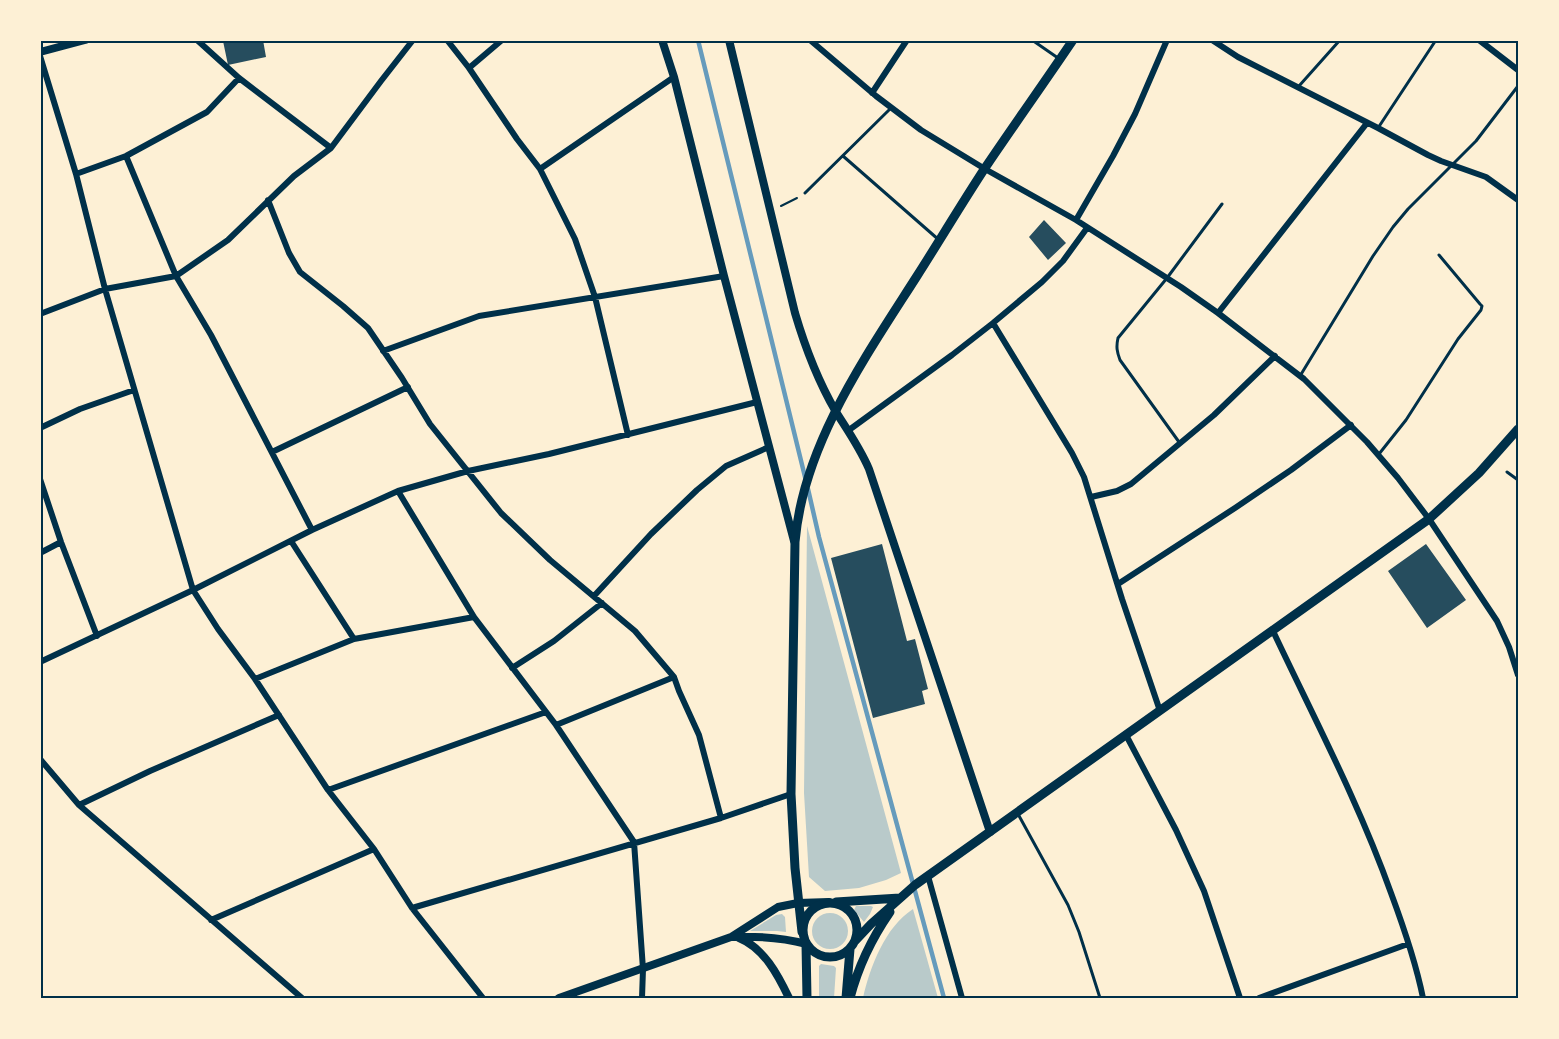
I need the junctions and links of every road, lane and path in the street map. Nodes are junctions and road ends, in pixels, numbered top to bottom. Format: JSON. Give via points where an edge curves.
{"nodes":[{"id":1,"x":85,"y":40,"type":"edge"},
{"id":2,"x":197,"y":40,"type":"edge"},
{"id":3,"x":414,"y":40,"type":"edge"},
{"id":4,"x":447,"y":40,"type":"edge"},
{"id":5,"x":502,"y":40,"type":"edge"},
{"id":6,"x":662,"y":40,"type":"edge"},
{"id":7,"x":729,"y":40,"type":"edge"},
{"id":8,"x":810,"y":40,"type":"edge"},
{"id":9,"x":907,"y":40,"type":"edge"},
{"id":10,"x":1032,"y":40,"type":"edge"},
{"id":11,"x":1073,"y":40,"type":"edge"},
{"id":12,"x":1167,"y":40,"type":"edge"},
{"id":13,"x":1212,"y":40,"type":"edge"},
{"id":14,"x":1340,"y":40,"type":"edge"},
{"id":15,"x":1436,"y":40,"type":"edge"},
{"id":16,"x":1479,"y":40,"type":"edge"},
{"id":17,"x":40,"y":54,"type":"edge"},
{"id":18,"x":1060,"y":60,"type":"junction"},
{"id":19,"x":469,"y":68,"type":"junction"},
{"id":20,"x":1518,"y":70,"type":"edge"},
{"id":21,"x":674,"y":76,"type":"junction"},
{"id":22,"x":239,"y":78,"type":"junction"},
{"id":23,"x":1518,"y":86,"type":"edge"},
{"id":24,"x":1298,"y":87,"type":"junction"},
{"id":25,"x":872,"y":93,"type":"junction"},
{"id":26,"x":891,"y":108,"type":"junction"},
{"id":27,"x":1367,"y":123,"type":"junction"},
{"id":28,"x":1378,"y":128,"type":"junction"},
{"id":29,"x":331,"y":148,"type":"junction"},
{"id":30,"x":126,"y":156,"type":"junction"},
{"id":31,"x":843,"y":156,"type":"junction"},
{"id":32,"x":1453,"y":165,"type":"junction"},
{"id":33,"x":540,"y":169,"type":"junction"},
{"id":34,"x":985,"y":169,"type":"junction"},
{"id":35,"x":76,"y":174,"type":"junction"},
{"id":36,"x":805,"y":193,"type":"joint"},
{"id":37,"x":268,"y":200,"type":"junction"},
{"id":38,"x":1518,"y":200,"type":"edge"},
{"id":39,"x":1222,"y":204,"type":"dead end"},
{"id":40,"x":771,"y":212,"type":"junction"},
{"id":41,"x":1076,"y":220,"type":"junction"},
{"id":42,"x":1087,"y":228,"type":"junction"},
{"id":43,"x":939,"y":240,"type":"junction"},
{"id":44,"x":1439,"y":255,"type":"dead end"},
{"id":45,"x":176,"y":276,"type":"junction"},
{"id":46,"x":724,"y":276,"type":"junction"},
{"id":47,"x":1167,"y":278,"type":"junction"},
{"id":48,"x":105,"y":289,"type":"junction"},
{"id":49,"x":595,"y":297,"type":"junction"},
{"id":50,"x":1218,"y":313,"type":"junction"},
{"id":51,"x":40,"y":314,"type":"edge"},
{"id":52,"x":993,"y":323,"type":"junction"},
{"id":53,"x":383,"y":351,"type":"junction"},
{"id":54,"x":1275,"y":356,"type":"junction"},
{"id":55,"x":1300,"y":376,"type":"junction"},
{"id":56,"x":408,"y":387,"type":"junction"},
{"id":57,"x":134,"y":390,"type":"junction"},
{"id":58,"x":757,"y":402,"type":"junction"},
{"id":59,"x":836,"y":411,"type":"junction"},
{"id":60,"x":1351,"y":425,"type":"junction"},
{"id":61,"x":40,"y":428,"type":"edge"},
{"id":62,"x":1518,"y":429,"type":"edge"},
{"id":63,"x":849,"y":430,"type":"junction"},
{"id":64,"x":628,"y":435,"type":"junction"},
{"id":65,"x":1180,"y":443,"type":"junction"},
{"id":66,"x":769,"y":447,"type":"junction"},
{"id":67,"x":272,"y":452,"type":"junction"},
{"id":68,"x":1378,"y":455,"type":"junction"},
{"id":69,"x":468,"y":471,"type":"junction"},
{"id":70,"x":1507,"y":472,"type":"dead end"},
{"id":71,"x":40,"y":479,"type":"edge"},
{"id":72,"x":1518,"y":480,"type":"edge"},
{"id":73,"x":398,"y":491,"type":"junction"},
{"id":74,"x":1091,"y":497,"type":"junction"},
{"id":75,"x":1429,"y":519,"type":"junction"},
{"id":76,"x":312,"y":530,"type":"junction"},
{"id":77,"x":291,"y":541,"type":"junction"},
{"id":78,"x":61,"y":542,"type":"junction"},
{"id":79,"x":795,"y":542,"type":"junction"},
{"id":80,"x":40,"y":554,"type":"edge"},
{"id":81,"x":1118,"y":584,"type":"junction"},
{"id":82,"x":193,"y":590,"type":"junction"},
{"id":83,"x":594,"y":596,"type":"junction"},
{"id":84,"x":602,"y":603,"type":"junction"},
{"id":85,"x":474,"y":617,"type":"junction"},
{"id":86,"x":1273,"y":631,"type":"junction"},
{"id":87,"x":97,"y":636,"type":"junction"},
{"id":88,"x":354,"y":639,"type":"junction"},
{"id":89,"x":40,"y":662,"type":"edge"},
{"id":90,"x":512,"y":668,"type":"junction"},
{"id":91,"x":1518,"y":675,"type":"edge"},
{"id":92,"x":674,"y":677,"type":"junction"},
{"id":93,"x":255,"y":679,"type":"junction"},
{"id":94,"x":1160,"y":711,"type":"junction"},
{"id":95,"x":546,"y":712,"type":"junction"},
{"id":96,"x":279,"y":715,"type":"junction"},
{"id":97,"x":556,"y":725,"type":"junction"},
{"id":98,"x":1126,"y":735,"type":"junction"},
{"id":99,"x":40,"y":759,"type":"edge"},
{"id":100,"x":328,"y":790,"type":"junction"},
{"id":101,"x":791,"y":794,"type":"junction"},
{"id":102,"x":79,"y":805,"type":"junction"},
{"id":103,"x":1017,"y":813,"type":"junction"},
{"id":104,"x":721,"y":818,"type":"junction"},
{"id":105,"x":990,"y":832,"type":"junction"},
{"id":106,"x":634,"y":842,"type":"junction"},
{"id":107,"x":374,"y":849,"type":"junction"},
{"id":108,"x":928,"y":876,"type":"junction"},
{"id":109,"x":900,"y":898,"type":"junction"},
{"id":110,"x":829,"y":902,"type":"junction"},
{"id":111,"x":798,"y":903,"type":"junction"},
{"id":112,"x":412,"y":908,"type":"junction"},
{"id":113,"x":211,"y":920,"type":"junction"},
{"id":114,"x":802,"y":932,"type":"junction"},
{"id":115,"x":734,"y":937,"type":"junction"},
{"id":116,"x":806,"y":944,"type":"junction"},
{"id":117,"x":1408,"y":944,"type":"junction"},
{"id":118,"x":853,"y":945,"type":"junction"},
{"id":119,"x":643,"y":969,"type":"junction"},
{"id":120,"x":302,"y":999,"type":"edge"},
{"id":121,"x":483,"y":999,"type":"edge"},
{"id":122,"x":559,"y":999,"type":"edge"},
{"id":123,"x":642,"y":999,"type":"edge"},
{"id":124,"x":789,"y":999,"type":"edge"},
{"id":125,"x":807,"y":999,"type":"edge"},
{"id":126,"x":848,"y":999,"type":"edge"},
{"id":127,"x":962,"y":999,"type":"edge"},
{"id":128,"x":1100,"y":999,"type":"edge"},
{"id":129,"x":1240,"y":999,"type":"edge"},
{"id":130,"x":1259,"y":999,"type":"edge"},
{"id":131,"x":1423,"y":999,"type":"edge"}],
"edges":[{"from":1,"to":17,"type":"street"},
{"from":2,"to":22,"type":"street"},
{"from":3,"to":29,"type":"street"},
{"from":4,"to":19,"type":"street"},
{"from":5,"to":19,"type":"street"},
{"from":6,"to":21,"type":"street"},
{"from":7,"to":40,"type":"street"},
{"from":8,"to":25,"type":"street"},
{"from":9,"to":25,"type":"street"},
{"from":10,"to":18,"type":"lane"},
{"from":11,"to":18,"type":"main road"},
{"from":12,"to":41,"type":"street","via":[[1129,124]]},
{"from":13,"to":24,"type":"street"},
{"from":14,"to":24,"type":"lane"},
{"from":15,"to":28,"type":"lane"},
{"from":16,"to":20,"type":"street"},
{"from":17,"to":35,"type":"street"},
{"from":18,"to":34,"type":"main road"},
{"from":19,"to":33,"type":"street"},
{"from":21,"to":33,"type":"street"},
{"from":21,"to":46,"type":"street"},
{"from":22,"to":29,"type":"street"},
{"from":22,"to":30,"type":"street","via":[[207,112]]},
{"from":23,"to":32,"type":"lane"},
{"from":24,"to":27,"type":"street"},
{"from":25,"to":26,"type":"street"},
{"from":26,"to":31,"type":"lane"},
{"from":26,"to":34,"type":"street"},
{"from":27,"to":28,"type":"street"},
{"from":27,"to":50,"type":"street"},
{"from":28,"to":32,"type":"street"},
{"from":29,"to":37,"type":"street"},
{"from":30,"to":35,"type":"street"},
{"from":30,"to":45,"type":"street"},
{"from":31,"to":36,"type":"lane"},
{"from":31,"to":43,"type":"lane"},
{"from":32,"to":38,"type":"street","via":[[1486,177]]},
{"from":32,"to":55,"type":"lane","via":[[1393,227]]},
{"from":33,"to":49,"type":"street","via":[[575,239]]},
{"from":34,"to":41,"type":"street"},
{"from":34,"to":43,"type":"main road"},
{"from":35,"to":48,"type":"street"},
{"from":36,"to":40,"type":"path"},
{"from":37,"to":45,"type":"street","via":[[228,240]]},
{"from":37,"to":53,"type":"street","via":[[300,272],[368,328]]},
{"from":39,"to":47,"type":"lane"},
{"from":40,"to":59,"type":"street","via":[[802,336]]},
{"from":41,"to":42,"type":"street"},
{"from":42,"to":47,"type":"street"},
{"from":42,"to":52,"type":"street","via":[[1052,272]]},
{"from":43,"to":59,"type":"main road"},
{"from":44,"to":68,"type":"lane","via":[[1481,310]]},
{"from":45,"to":48,"type":"street"},
{"from":45,"to":67,"type":"street"},
{"from":46,"to":49,"type":"street"},
{"from":46,"to":58,"type":"street"},
{"from":47,"to":50,"type":"street"},
{"from":47,"to":65,"type":"lane","via":[[1119,338],[1116,348],[1120,360]]},
{"from":48,"to":51,"type":"street"},
{"from":48,"to":57,"type":"street"},
{"from":49,"to":53,"type":"street","via":[[479,316]]},
{"from":49,"to":64,"type":"street"},
{"from":50,"to":54,"type":"street"},
{"from":52,"to":63,"type":"street"},
{"from":52,"to":74,"type":"street","via":[[1072,453]]},
{"from":53,"to":56,"type":"street"},
{"from":54,"to":55,"type":"street"},
{"from":54,"to":65,"type":"street"},
{"from":55,"to":60,"type":"street"},
{"from":56,"to":67,"type":"street"},
{"from":56,"to":69,"type":"street","via":[[430,424]]},
{"from":57,"to":61,"type":"street"},
{"from":57,"to":82,"type":"street"},
{"from":58,"to":64,"type":"street"},
{"from":58,"to":66,"type":"street"},
{"from":59,"to":63,"type":"street"},
{"from":59,"to":79,"type":"main road","via":[[811,470]]},
{"from":60,"to":68,"type":"street"},
{"from":60,"to":81,"type":"street","via":[[1291,470]]},
{"from":62,"to":75,"type":"main road","via":[[1479,473]]},
{"from":63,"to":105,"type":"street","via":[[869,468]]},
{"from":64,"to":69,"type":"street"},
{"from":65,"to":74,"type":"street","via":[[1127,487]]},
{"from":66,"to":79,"type":"street"},
{"from":66,"to":83,"type":"street","via":[[726,466],[697,490]]},
{"from":67,"to":76,"type":"street"},
{"from":68,"to":75,"type":"street"},
{"from":69,"to":73,"type":"street"},
{"from":69,"to":83,"type":"street","via":[[501,513]]},
{"from":70,"to":72,"type":"lane"},
{"from":71,"to":78,"type":"street"},
{"from":73,"to":76,"type":"street"},
{"from":73,"to":85,"type":"street"},
{"from":74,"to":81,"type":"street"},
{"from":75,"to":86,"type":"main road"},
{"from":75,"to":91,"type":"street","via":[[1497,621]]},
{"from":76,"to":77,"type":"street"},
{"from":77,"to":82,"type":"street"},
{"from":77,"to":88,"type":"street"},
{"from":78,"to":80,"type":"street"},
{"from":78,"to":87,"type":"street"},
{"from":79,"to":101,"type":"main road"},
{"from":81,"to":94,"type":"street"},
{"from":82,"to":87,"type":"street"},
{"from":82,"to":93,"type":"street"},
{"from":83,"to":84,"type":"street"},
{"from":84,"to":90,"type":"street"},
{"from":84,"to":92,"type":"street","via":[[635,631]]},
{"from":85,"to":88,"type":"street"},
{"from":85,"to":90,"type":"street"},
{"from":86,"to":94,"type":"main road"},
{"from":86,"to":117,"type":"street","via":[[1363,820]]},
{"from":87,"to":89,"type":"street"},
{"from":88,"to":93,"type":"street"},
{"from":90,"to":95,"type":"street"},
{"from":92,"to":97,"type":"street"},
{"from":92,"to":104,"type":"street","via":[[699,735]]},
{"from":93,"to":96,"type":"street"},
{"from":94,"to":98,"type":"main road"},
{"from":95,"to":97,"type":"street"},
{"from":95,"to":100,"type":"street"},
{"from":96,"to":100,"type":"street"},
{"from":96,"to":102,"type":"street"},
{"from":97,"to":106,"type":"street"},
{"from":98,"to":103,"type":"main road"},
{"from":98,"to":129,"type":"street","via":[[1197,874]]},
{"from":99,"to":102,"type":"street"},
{"from":100,"to":107,"type":"street"},
{"from":101,"to":104,"type":"street"},
{"from":101,"to":111,"type":"main road"},
{"from":102,"to":113,"type":"street"},
{"from":103,"to":105,"type":"main road"},
{"from":103,"to":128,"type":"lane","via":[[1068,905]]},
{"from":104,"to":106,"type":"street"},
{"from":105,"to":108,"type":"main road"},
{"from":106,"to":112,"type":"street"},
{"from":106,"to":119,"type":"street"},
{"from":107,"to":112,"type":"street"},
{"from":107,"to":113,"type":"street"},
{"from":108,"to":109,"type":"main road"},
{"from":108,"to":127,"type":"street"},
{"from":109,"to":110,"type":"main road"},
{"from":109,"to":118,"type":"main road"},
{"from":109,"to":126,"type":"main road","via":[[868,950]]},
{"from":110,"to":111,"type":"main road"},
{"from":110,"to":114,"type":"main road","via":[[813,908]]},
{"from":110,"to":118,"type":"main road","via":[[852,914],[857,932]]},
{"from":111,"to":114,"type":"main road"},
{"from":111,"to":115,"type":"main road","via":[[778,907]]},
{"from":112,"to":121,"type":"street"},
{"from":113,"to":120,"type":"street"},
{"from":114,"to":116,"type":"main road"},
{"from":115,"to":116,"type":"main road","via":[[779,938]]},
{"from":115,"to":119,"type":"main road"},
{"from":115,"to":124,"type":"main road","via":[[751,944],[762,955]]},
{"from":116,"to":118,"type":"main road","via":[[825,957],[843,954]]},
{"from":116,"to":125,"type":"main road"},
{"from":117,"to":130,"type":"street"},
{"from":117,"to":131,"type":"street"},
{"from":118,"to":126,"type":"main road"},
{"from":119,"to":122,"type":"main road"},
{"from":119,"to":123,"type":"street"}]}
